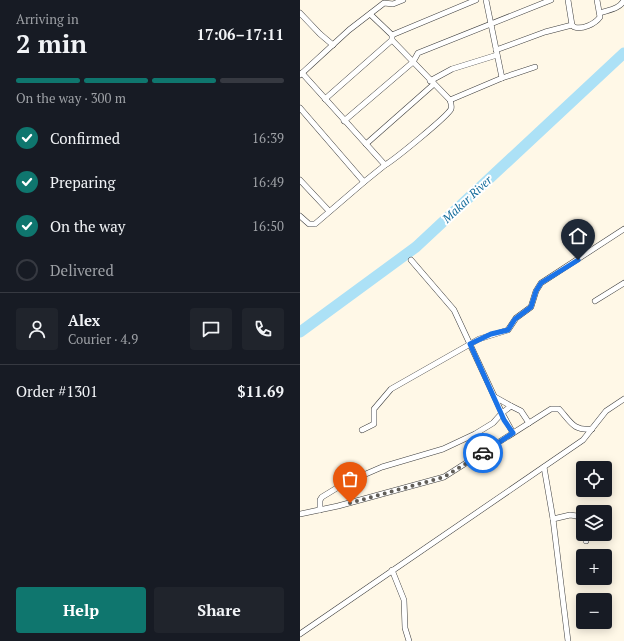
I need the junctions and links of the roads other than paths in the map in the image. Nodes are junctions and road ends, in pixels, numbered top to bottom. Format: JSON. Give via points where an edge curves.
{"nodes":[{"id":1,"x":403,"y":0,"type":"edge"},
{"id":2,"x":476,"y":0,"type":"edge"},
{"id":3,"x":486,"y":0,"type":"edge"},
{"id":4,"x":551,"y":0,"type":"edge"},
{"id":5,"x":568,"y":0,"type":"edge"},
{"id":6,"x":597,"y":0,"type":"edge"},
{"id":7,"x":624,"y":0,"type":"edge"},
{"id":8,"x":385,"y":1,"type":"edge"},
{"id":9,"x":300,"y":13,"type":"edge"},
{"id":10,"x":600,"y":13,"type":"junction"},
{"id":11,"x":370,"y":14,"type":"junction"},
{"id":12,"x":490,"y":23,"type":"junction"},
{"id":13,"x":572,"y":25,"type":"junction"},
{"id":14,"x":392,"y":38,"type":"junction"},
{"id":15,"x":333,"y":44,"type":"junction"},
{"id":16,"x":497,"y":53,"type":"junction"},
{"id":17,"x":413,"y":62,"type":"junction"},
{"id":18,"x":535,"y":67,"type":"dead end"},
{"id":19,"x":301,"y":74,"type":"edge"},
{"id":20,"x":502,"y":78,"type":"junction"},
{"id":21,"x":432,"y":82,"type":"junction"},
{"id":22,"x":325,"y":99,"type":"junction"},
{"id":23,"x":450,"y":100,"type":"junction"},
{"id":24,"x":300,"y":108,"type":"edge"},
{"id":25,"x":344,"y":121,"type":"junction"},
{"id":26,"x":366,"y":144,"type":"junction"},
{"id":27,"x":385,"y":165,"type":"junction"},
{"id":28,"x":300,"y":180,"type":"edge"},
{"id":29,"x":364,"y":182,"type":"junction"},
{"id":30,"x":329,"y":211,"type":"junction"},
{"id":31,"x":300,"y":216,"type":"edge"},
{"id":32,"x":624,"y":229,"type":"edge"},
{"id":33,"x":411,"y":260,"type":"dead end"},
{"id":34,"x":624,"y":283,"type":"edge"},
{"id":35,"x":595,"y":301,"type":"dead end"},
{"id":36,"x":470,"y":344,"type":"junction"},
{"id":37,"x":495,"y":397,"type":"junction"},
{"id":38,"x":624,"y":399,"type":"edge"},
{"id":39,"x":511,"y":406,"type":"junction"},
{"id":40,"x":502,"y":413,"type":"junction"},
{"id":41,"x":529,"y":423,"type":"junction"},
{"id":42,"x":592,"y":428,"type":"junction"},
{"id":43,"x":362,"y":430,"type":"dead end"},
{"id":44,"x":580,"y":430,"type":"junction"},
{"id":45,"x":513,"y":433,"type":"junction"},
{"id":46,"x":583,"y":440,"type":"junction"},
{"id":47,"x":544,"y":467,"type":"junction"},
{"id":48,"x":320,"y":510,"type":"junction"},
{"id":49,"x":300,"y":514,"type":"edge"},
{"id":50,"x":576,"y":516,"type":"edge"},
{"id":51,"x":553,"y":519,"type":"junction"},
{"id":52,"x":392,"y":570,"type":"junction"},
{"id":53,"x":300,"y":634,"type":"edge"},
{"id":54,"x":409,"y":641,"type":"edge"},
{"id":55,"x":568,"y":641,"type":"edge"}],
"edges":[{"from":1,"to":8,"type":"street","via":[[393,4]]},
{"from":2,"to":14,"type":"street"},
{"from":3,"to":12,"type":"street"},
{"from":4,"to":12,"type":"street"},
{"from":5,"to":13,"type":"street"},
{"from":6,"to":10,"type":"street"},
{"from":7,"to":10,"type":"street","via":[[615,9]]},
{"from":8,"to":11,"type":"street"},
{"from":9,"to":15,"type":"street"},
{"from":10,"to":13,"type":"street","via":[[600,17],[592,24],[579,29]]},
{"from":11,"to":14,"type":"street"},
{"from":11,"to":15,"type":"street"},
{"from":12,"to":16,"type":"street"},
{"from":12,"to":17,"type":"street","via":[[418,53]]},
{"from":13,"to":16,"type":"street","via":[[545,32]]},
{"from":14,"to":17,"type":"street"},
{"from":14,"to":22,"type":"street"},
{"from":15,"to":19,"type":"street"},
{"from":16,"to":20,"type":"street"},
{"from":16,"to":21,"type":"street","via":[[452,69]]},
{"from":17,"to":21,"type":"street"},
{"from":17,"to":25,"type":"street"},
{"from":18,"to":20,"type":"street"},
{"from":19,"to":22,"type":"street"},
{"from":20,"to":23,"type":"street"},
{"from":21,"to":23,"type":"street"},
{"from":21,"to":26,"type":"street"},
{"from":22,"to":25,"type":"street"},
{"from":23,"to":27,"type":"street","via":[[451,108],[445,116]]},
{"from":24,"to":29,"type":"street"},
{"from":25,"to":26,"type":"street"},
{"from":26,"to":27,"type":"street"},
{"from":27,"to":29,"type":"street"},
{"from":28,"to":30,"type":"street"},
{"from":29,"to":30,"type":"street"},
{"from":30,"to":31,"type":"street","via":[[312,225]]},
{"from":32,"to":36,"type":"street","via":[[541,283],[531,307],[515,319],[508,330],[491,334]]},
{"from":33,"to":36,"type":"street","via":[[450,305]]},
{"from":34,"to":35,"type":"street"},
{"from":36,"to":37,"type":"street"},
{"from":36,"to":43,"type":"street","via":[[391,389],[374,409],[374,424]]},
{"from":37,"to":39,"type":"street"},
{"from":37,"to":40,"type":"street"},
{"from":38,"to":42,"type":"street","via":[[606,412]]},
{"from":39,"to":40,"type":"street"},
{"from":39,"to":41,"type":"street","via":[[521,411]]},
{"from":40,"to":45,"type":"street"},
{"from":40,"to":48,"type":"street","via":[[485,429],[443,449],[382,467],[345,483],[322,497]]},
{"from":41,"to":44,"type":"street","via":[[557,408]]},
{"from":41,"to":45,"type":"street"},
{"from":42,"to":44,"type":"street"},
{"from":42,"to":46,"type":"street"},
{"from":44,"to":46,"type":"street"},
{"from":45,"to":48,"type":"street","via":[[444,477]]},
{"from":46,"to":47,"type":"street"},
{"from":47,"to":51,"type":"street"},
{"from":47,"to":52,"type":"street"},
{"from":48,"to":49,"type":"street"},
{"from":50,"to":51,"type":"street"},
{"from":51,"to":55,"type":"street"},
{"from":52,"to":53,"type":"street"},
{"from":52,"to":54,"type":"street","via":[[404,600],[405,628]]}]}
